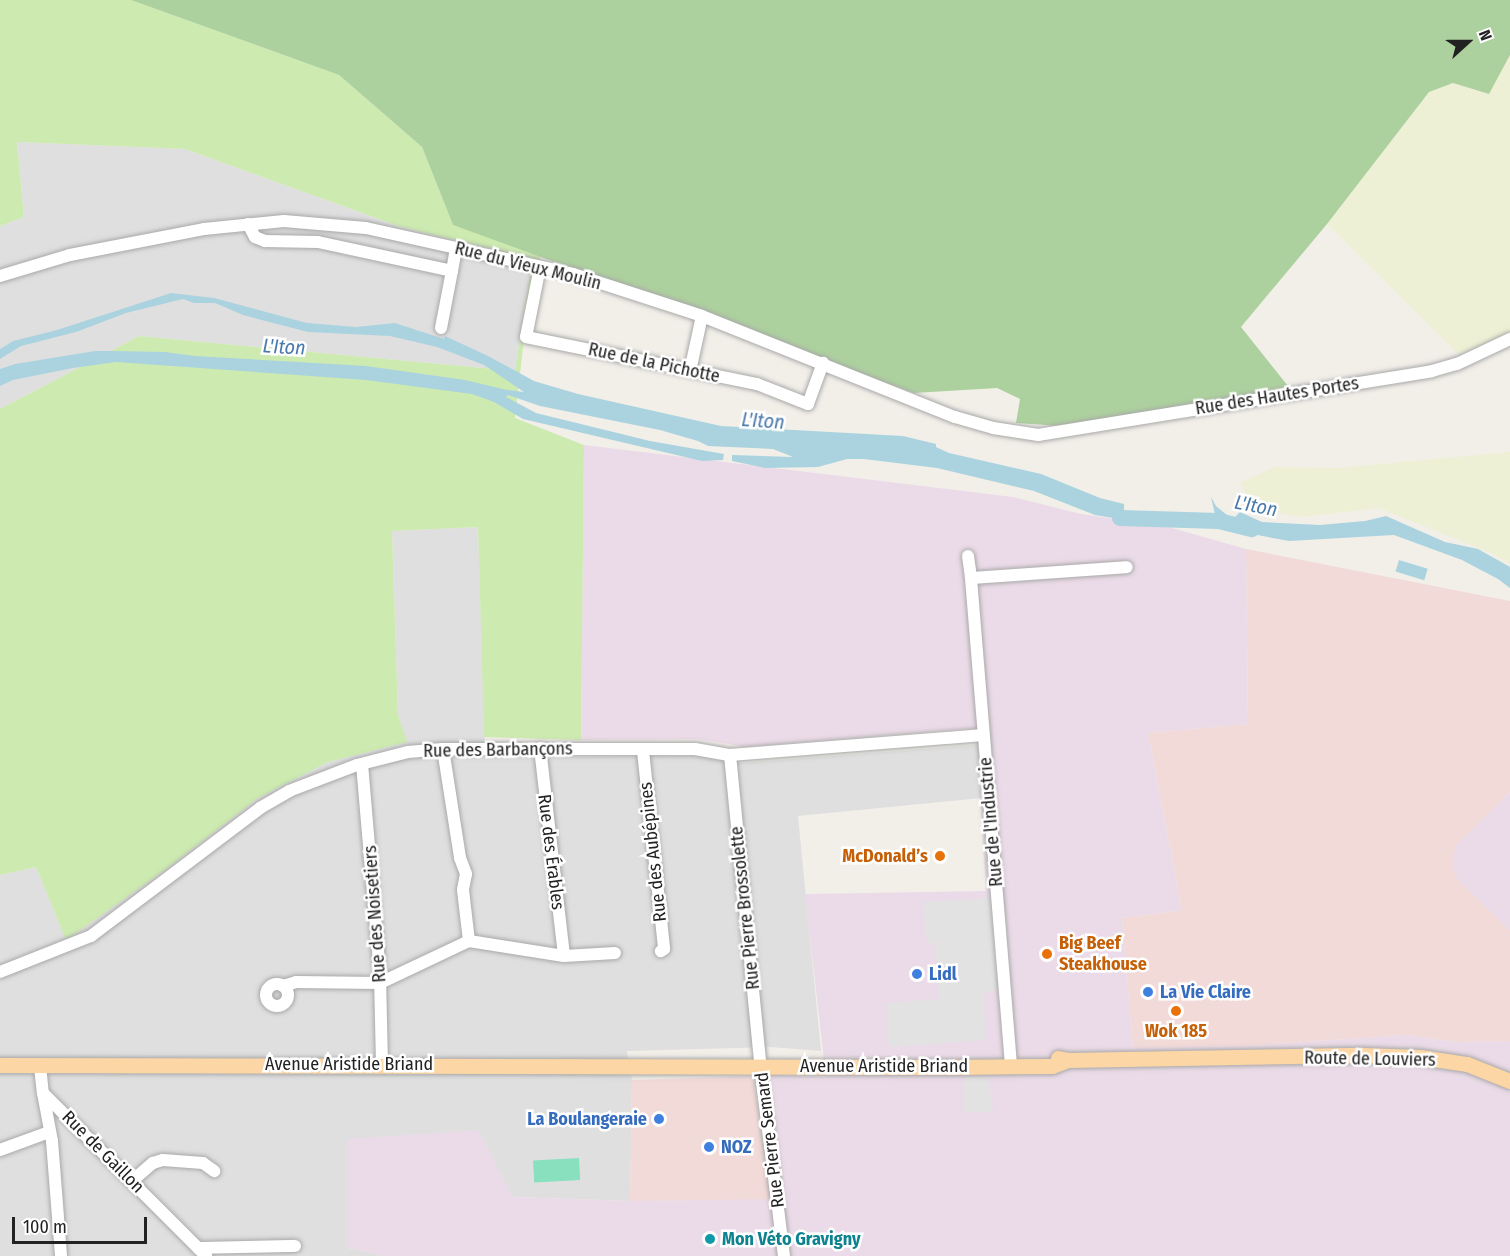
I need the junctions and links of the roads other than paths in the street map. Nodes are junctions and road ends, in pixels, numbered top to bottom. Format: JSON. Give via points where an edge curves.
{"nodes":[{"id":1,"x":248,"y":224,"type":"junction"},
{"id":2,"x":456,"y":248,"type":"junction"},
{"id":3,"x":540,"y":267,"type":"junction"},
{"id":4,"x":452,"y":271,"type":"junction"},
{"id":5,"x":0,"y":276,"type":"edge"},
{"id":6,"x":702,"y":316,"type":"junction"},
{"id":7,"x":441,"y":328,"type":"dead end"},
{"id":8,"x":1510,"y":339,"type":"edge"},
{"id":9,"x":823,"y":363,"type":"junction"},
{"id":10,"x":690,"y":371,"type":"junction"},
{"id":11,"x":1038,"y":435,"type":"joint"},
{"id":12,"x":968,"y":556,"type":"dead end"},
{"id":13,"x":1127,"y":567,"type":"dead end"},
{"id":14,"x":972,"y":578,"type":"junction"},
{"id":15,"x":983,"y":735,"type":"junction"},
{"id":16,"x":540,"y":748,"type":"junction"},
{"id":17,"x":443,"y":749,"type":"junction"},
{"id":18,"x":643,"y":751,"type":"junction"},
{"id":19,"x":730,"y":755,"type":"junction"},
{"id":20,"x":362,"y":764,"type":"junction"},
{"id":21,"x":469,"y":941,"type":"junction"},
{"id":22,"x":661,"y":951,"type":"dead end"},
{"id":23,"x":615,"y":953,"type":"dead end"},
{"id":24,"x":564,"y":956,"type":"junction"},
{"id":25,"x":0,"y":972,"type":"edge"},
{"id":26,"x":380,"y":983,"type":"junction"},
{"id":27,"x":283,"y":986,"type":"dead end"},
{"id":28,"x":1226,"y":1058,"type":"joint"},
{"id":29,"x":1011,"y":1061,"type":"junction"},
{"id":30,"x":761,"y":1063,"type":"junction"},
{"id":31,"x":382,"y":1064,"type":"junction"},
{"id":32,"x":0,"y":1065,"type":"edge"},
{"id":33,"x":40,"y":1066,"type":"junction"},
{"id":34,"x":1510,"y":1081,"type":"edge"},
{"id":35,"x":43,"y":1094,"type":"junction"},
{"id":36,"x":49,"y":1132,"type":"junction"},
{"id":37,"x":0,"y":1150,"type":"edge"},
{"id":38,"x":214,"y":1171,"type":"dead end"},
{"id":39,"x":132,"y":1181,"type":"junction"},
{"id":40,"x":295,"y":1245,"type":"dead end"},
{"id":41,"x":202,"y":1252,"type":"edge"},
{"id":42,"x":61,"y":1256,"type":"edge"},
{"id":43,"x":784,"y":1256,"type":"edge"}],
"edges":[{"from":1,"to":2,"type":"street","name":"Rue du Vieux Moulin","via":[[317,222],[366,228]]},
{"from":1,"to":4,"type":"street","via":[[255,237],[265,241],[318,242]]},
{"from":1,"to":5,"type":"street","name":"Rue du Vieux Moulin","via":[[70,255]]},
{"from":2,"to":3,"type":"street","name":"Rue du Vieux Moulin"},
{"from":2,"to":4,"type":"street"},
{"from":3,"to":6,"type":"street","name":"Rue du Vieux Moulin"},
{"from":3,"to":10,"type":"street","name":"Rue de la Pichotte","via":[[526,337]]},
{"from":4,"to":7,"type":"street"},
{"from":6,"to":9,"type":"street","name":"Rue du Vieux Moulin"},
{"from":6,"to":10,"type":"street"},
{"from":8,"to":11,"type":"street","name":"Rue des Hautes Portes","via":[[1457,364],[1432,371]]},
{"from":9,"to":10,"type":"street","name":"Rue de la Pichotte","via":[[808,404],[757,384]]},
{"from":9,"to":11,"type":"street","name":"Rue du Vieux Moulin","via":[[955,417]]},
{"from":12,"to":14,"type":"street","name":"Rue de l'Industrie"},
{"from":13,"to":14,"type":"street"},
{"from":14,"to":15,"type":"street","name":"Rue de l'Industrie"},
{"from":15,"to":19,"type":"street","name":"Rue des Barbançons"},
{"from":15,"to":29,"type":"street","name":"Rue de l'Industrie"},
{"from":16,"to":17,"type":"street","name":"Rue des Barbançons"},
{"from":16,"to":18,"type":"street","name":"Rue des Barbançons"},
{"from":16,"to":24,"type":"street","name":"Rue des Érables"},
{"from":17,"to":20,"type":"street","name":"Rue des Barbançons","via":[[408,752]]},
{"from":17,"to":21,"type":"street","via":[[460,858],[466,874]]},
{"from":18,"to":19,"type":"street","name":"Rue des Barbançons","via":[[695,749]]},
{"from":18,"to":22,"type":"street","name":"Rue des Aubépines","via":[[664,949]]},
{"from":19,"to":30,"type":"street","name":"Rue Pierre Brossolette"},
{"from":20,"to":25,"type":"street","name":"Rue des Barbançons","via":[[289,791],[260,808],[91,936]]},
{"from":20,"to":26,"type":"street","name":"Rue des Noisetiers"},
{"from":21,"to":24,"type":"street"},
{"from":21,"to":26,"type":"street"},
{"from":23,"to":24,"type":"street"},
{"from":26,"to":27,"type":"street","via":[[296,981]]},
{"from":26,"to":31,"type":"street","name":"Rue des Noisetiers"},
{"from":28,"to":29,"type":"main road","name":"Avenue Aristide Briand","via":[[1053,1057]]},
{"from":28,"to":34,"type":"main road","name":"Route de Louviers","via":[[1420,1057],[1467,1064]]},
{"from":29,"to":30,"type":"main road","name":"Avenue Aristide Briand"},
{"from":30,"to":31,"type":"main road","name":"Avenue Aristide Briand"},
{"from":30,"to":43,"type":"street","name":"Rue Pierre Semard"},
{"from":31,"to":33,"type":"main road","name":"Avenue Aristide Briand"},
{"from":32,"to":33,"type":"main road","name":"Avenue Aristide Briand"},
{"from":33,"to":35,"type":"street"},
{"from":35,"to":36,"type":"street"},
{"from":35,"to":39,"type":"street","name":"Rue de Gaillon"},
{"from":36,"to":37,"type":"street"},
{"from":36,"to":42,"type":"street"},
{"from":38,"to":39,"type":"street","via":[[203,1163],[163,1160],[153,1163]]},
{"from":39,"to":41,"type":"street","name":"Rue de Gaillon"},
{"from":40,"to":41,"type":"street"}]}
